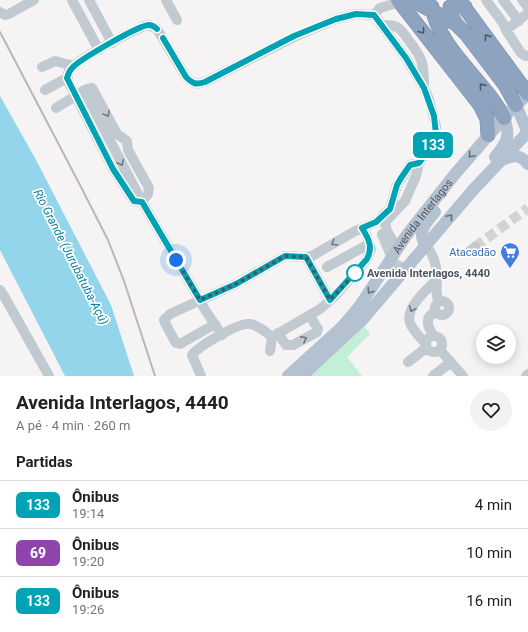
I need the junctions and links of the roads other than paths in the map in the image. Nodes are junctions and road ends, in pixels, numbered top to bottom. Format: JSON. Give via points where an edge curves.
{"nodes":[{"id":1,"x":34,"y":0,"type":"edge"},
{"id":2,"x":72,"y":0,"type":"edge"},
{"id":3,"x":89,"y":0,"type":"edge"},
{"id":4,"x":166,"y":0,"type":"edge"},
{"id":5,"x":486,"y":0,"type":"edge"},
{"id":6,"x":503,"y":0,"type":"edge"},
{"id":7,"x":522,"y":0,"type":"edge"},
{"id":8,"x":403,"y":1,"type":"edge"},
{"id":9,"x":464,"y":3,"type":"edge"},
{"id":10,"x":432,"y":6,"type":"edge"},
{"id":11,"x":528,"y":7,"type":"edge"},
{"id":12,"x":0,"y":12,"type":"edge"},
{"id":13,"x":528,"y":13,"type":"edge"},
{"id":14,"x":374,"y":15,"type":"junction"},
{"id":15,"x":177,"y":20,"type":"dead end"},
{"id":16,"x":519,"y":21,"type":"junction"},
{"id":17,"x":456,"y":24,"type":"junction"},
{"id":18,"x":506,"y":30,"type":"junction"},
{"id":19,"x":112,"y":43,"type":"junction"},
{"id":20,"x":99,"y":50,"type":"junction"},
{"id":21,"x":528,"y":56,"type":"edge"},
{"id":22,"x":74,"y":66,"type":"junction"},
{"id":23,"x":42,"y":67,"type":"dead end"},
{"id":24,"x":508,"y":68,"type":"junction"},
{"id":25,"x":528,"y":77,"type":"edge"},
{"id":26,"x":67,"y":78,"type":"junction"},
{"id":27,"x":45,"y":90,"type":"dead end"},
{"id":28,"x":80,"y":93,"type":"junction"},
{"id":29,"x":528,"y":94,"type":"edge"},
{"id":30,"x":516,"y":105,"type":"junction"},
{"id":31,"x":56,"y":108,"type":"dead end"},
{"id":32,"x":504,"y":118,"type":"junction"},
{"id":33,"x":528,"y":133,"type":"edge"},
{"id":34,"x":488,"y":136,"type":"junction"},
{"id":35,"x":115,"y":138,"type":"junction"},
{"id":36,"x":501,"y":160,"type":"junction"},
{"id":37,"x":419,"y":163,"type":"junction"},
{"id":38,"x":528,"y":164,"type":"edge"},
{"id":39,"x":455,"y":174,"type":"junction"},
{"id":40,"x":399,"y":182,"type":"junction"},
{"id":41,"x":411,"y":184,"type":"junction"},
{"id":42,"x":473,"y":190,"type":"junction"},
{"id":43,"x":408,"y":195,"type":"junction"},
{"id":44,"x":142,"y":202,"type":"junction"},
{"id":45,"x":376,"y":222,"type":"junction"},
{"id":46,"x":362,"y":228,"type":"junction"},
{"id":47,"x":369,"y":244,"type":"junction"},
{"id":48,"x":426,"y":245,"type":"junction"},
{"id":49,"x":395,"y":253,"type":"junction"},
{"id":50,"x":306,"y":257,"type":"junction"},
{"id":51,"x":327,"y":267,"type":"dead end"},
{"id":52,"x":407,"y":268,"type":"junction"},
{"id":53,"x":437,"y":279,"type":"junction"},
{"id":54,"x":0,"y":290,"type":"edge"},
{"id":55,"x":200,"y":300,"type":"junction"},
{"id":56,"x":330,"y":300,"type":"junction"},
{"id":57,"x":310,"y":316,"type":"junction"},
{"id":58,"x":215,"y":324,"type":"junction"},
{"id":59,"x":222,"y":335,"type":"junction"},
{"id":60,"x":275,"y":335,"type":"junction"},
{"id":61,"x":434,"y":336,"type":"junction"},
{"id":62,"x":426,"y":346,"type":"junction"},
{"id":63,"x":440,"y":350,"type":"junction"},
{"id":64,"x":270,"y":351,"type":"dead end"},
{"id":65,"x":408,"y":362,"type":"dead end"},
{"id":66,"x":451,"y":362,"type":"junction"},
{"id":67,"x":49,"y":376,"type":"edge"},
{"id":68,"x":201,"y":376,"type":"edge"},
{"id":69,"x":288,"y":376,"type":"edge"},
{"id":70,"x":302,"y":376,"type":"edge"},
{"id":71,"x":433,"y":376,"type":"edge"},
{"id":72,"x":462,"y":376,"type":"edge"}],
"edges":[{"from":1,"to":12,"type":"lane","via":[[9,14]]},
{"from":2,"to":20,"type":"lane"},
{"from":3,"to":19,"type":"lane"},
{"from":4,"to":15,"type":"lane"},
{"from":5,"to":18,"type":"lane"},
{"from":6,"to":16,"type":"lane"},
{"from":7,"to":11,"type":"lane"},
{"from":8,"to":10,"type":"highway"},
{"from":8,"to":14,"type":"lane","via":[[380,8]]},
{"from":8,"to":34,"type":"highway","one_way":true,"via":[[480,105],[487,119]]},
{"from":9,"to":17,"type":"highway","via":[[450,7]]},
{"from":24,"to":9,"type":"highway","one_way":true},
{"from":10,"to":17,"type":"highway"},
{"from":32,"to":10,"type":"highway","one_way":true,"via":[[493,100],[442,37]]},
{"from":13,"to":16,"type":"lane"},
{"from":14,"to":19,"type":"lane","via":[[356,14],[336,19],[294,36],[205,82],[196,84],[186,77],[154,26],[144,26]]},
{"from":14,"to":37,"type":"lane","via":[[381,25],[399,28],[420,55],[424,67],[424,88],[434,116],[436,134],[434,144]]},
{"from":16,"to":18,"type":"lane"},
{"from":17,"to":30,"type":"highway","via":[[498,74]]},
{"from":18,"to":21,"type":"lane","via":[[521,52]]},
{"from":19,"to":20,"type":"lane"},
{"from":20,"to":22,"type":"lane"},
{"from":22,"to":23,"type":"lane","via":[[55,61]]},
{"from":22,"to":26,"type":"lane"},
{"from":24,"to":25,"type":"highway"},
{"from":24,"to":29,"type":"highway"},
{"from":26,"to":27,"type":"lane"},
{"from":26,"to":28,"type":"lane"},
{"from":28,"to":31,"type":"lane"},
{"from":28,"to":35,"type":"lane","one_way":true,"via":[[92,88]]},
{"from":28,"to":44,"type":"lane","via":[[113,169],[134,201]]},
{"from":29,"to":30,"type":"main road","name":"Avenida Interlagos"},
{"from":30,"to":32,"type":"main road","name":"Avenida Interlagos"},
{"from":30,"to":33,"type":"main road"},
{"from":32,"to":34,"type":"main road","name":"Avenida Interlagos"},
{"from":32,"to":42,"type":"main road","via":[[508,132],[507,140]]},
{"from":33,"to":36,"type":"main road","name":"Avenida Interlagos"},
{"from":34,"to":39,"type":"main road","name":"Avenida Interlagos","one_way":true},
{"from":35,"to":44,"type":"lane","one_way":true},
{"from":35,"to":44,"type":"lane","via":[[127,141],[128,150],[149,188]]},
{"from":36,"to":38,"type":"main road","via":[[517,156]]},
{"from":36,"to":42,"type":"main road","name":"Avenida Interlagos"},
{"from":37,"to":40,"type":"lane","via":[[410,165]]},
{"from":37,"to":41,"type":"lane"},
{"from":39,"to":48,"type":"main road","via":[[444,199],[422,231],[421,238]]},
{"from":39,"to":49,"type":"main road","name":"Avenida Interlagos"},
{"from":40,"to":41,"type":"lane"},
{"from":40,"to":43,"type":"lane"},
{"from":40,"to":45,"type":"lane","via":[[390,209]]},
{"from":41,"to":43,"type":"lane"},
{"from":48,"to":42,"type":"main road","name":"Avenida Interlagos","one_way":true},
{"from":43,"to":49,"type":"lane","via":[[385,222]]},
{"from":44,"to":55,"type":"lane"},
{"from":45,"to":46,"type":"lane"},
{"from":45,"to":49,"type":"lane"},
{"from":46,"to":47,"type":"lane"},
{"from":46,"to":50,"type":"lane","one_way":true},
{"from":47,"to":51,"type":"lane"},
{"from":47,"to":56,"type":"lane","via":[[371,249],[367,259]]},
{"from":48,"to":52,"type":"main road","name":"Avenida Interlagos"},
{"from":48,"to":53,"type":"lane","via":[[434,258]]},
{"from":49,"to":52,"type":"lane","via":[[398,266]]},
{"from":49,"to":69,"type":"main road","name":"Avenida Interlagos","one_way":true,"via":[[359,307],[342,327]]},
{"from":50,"to":55,"type":"lane","via":[[285,256],[236,284]]},
{"from":50,"to":56,"type":"lane"},
{"from":52,"to":70,"type":"main road","name":"Avenida Interlagos","via":[[363,319]]},
{"from":53,"to":61,"type":"lane","via":[[436,294],[440,301],[447,303],[449,310],[444,315],[436,312],[431,315],[427,323]]},
{"from":53,"to":62,"type":"lane","one_way":true,"via":[[415,304],[409,318]]},
{"from":54,"to":67,"type":"lane"},
{"from":55,"to":58,"type":"lane"},
{"from":55,"to":58,"type":"lane","via":[[170,314],[164,320],[176,342],[180,344]]},
{"from":56,"to":57,"type":"lane"},
{"from":57,"to":60,"type":"lane"},
{"from":60,"to":57,"type":"lane","one_way":true,"via":[[289,346],[317,332],[318,329]]},
{"from":58,"to":59,"type":"lane"},
{"from":59,"to":60,"type":"lane","via":[[239,326],[250,324]]},
{"from":59,"to":68,"type":"lane","via":[[192,355]]},
{"from":60,"to":64,"type":"lane"},
{"from":61,"to":62,"type":"lane","via":[[429,337]]},
{"from":61,"to":63,"type":"lane","via":[[442,342]]},
{"from":62,"to":63,"type":"lane","via":[[433,353]]},
{"from":62,"to":65,"type":"lane"},
{"from":63,"to":66,"type":"lane"},
{"from":66,"to":71,"type":"lane"},
{"from":66,"to":72,"type":"lane"}]}
